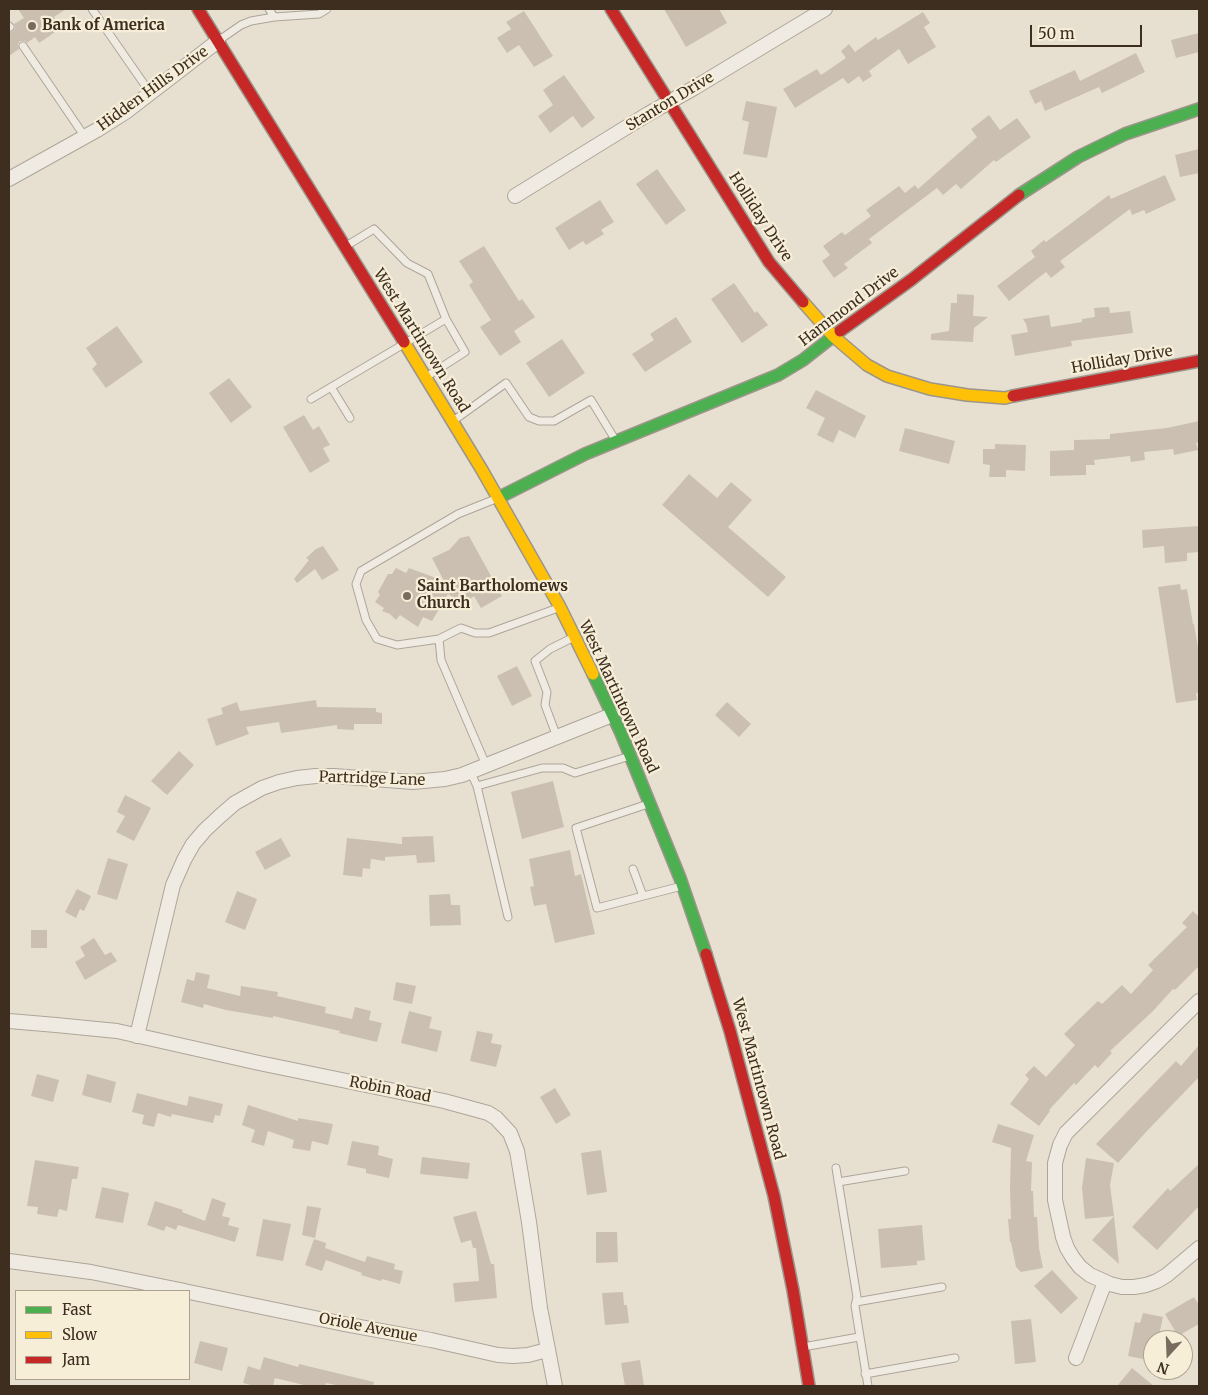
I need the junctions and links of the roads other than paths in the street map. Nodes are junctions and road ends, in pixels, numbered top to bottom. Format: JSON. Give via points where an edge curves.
{"nodes":[{"id":1,"x":92,"y":9,"type":"edge"},
{"id":2,"x":198,"y":9,"type":"edge"},
{"id":3,"x":269,"y":9,"type":"edge"},
{"id":4,"x":327,"y":9,"type":"edge"},
{"id":5,"x":611,"y":9,"type":"edge"},
{"id":6,"x":825,"y":9,"type":"edge"},
{"id":7,"x":274,"y":17,"type":"junction"},
{"id":8,"x":218,"y":41,"type":"junction"},
{"id":9,"x":23,"y":46,"type":"dead end"},
{"id":10,"x":151,"y":94,"type":"junction"},
{"id":11,"x":669,"y":102,"type":"junction"},
{"id":12,"x":1199,"y":109,"type":"edge"},
{"id":13,"x":85,"y":137,"type":"junction"},
{"id":14,"x":9,"y":179,"type":"edge"},
{"id":15,"x":515,"y":196,"type":"dead end"},
{"id":16,"x":345,"y":246,"type":"junction"},
{"id":17,"x":446,"y":319,"type":"junction"},
{"id":18,"x":833,"y":336,"type":"junction"},
{"id":19,"x":405,"y":343,"type":"junction"},
{"id":20,"x":1199,"y":361,"type":"edge"},
{"id":21,"x":426,"y":377,"type":"junction"},
{"id":22,"x":331,"y":388,"type":"junction"},
{"id":23,"x":311,"y":399,"type":"dead end"},
{"id":24,"x":350,"y":418,"type":"dead end"},
{"id":25,"x":453,"y":421,"type":"junction"},
{"id":26,"x":616,"y":442,"type":"junction"},
{"id":27,"x":498,"y":498,"type":"junction"},
{"id":28,"x":560,"y":607,"type":"junction"},
{"id":29,"x":575,"y":636,"type":"junction"},
{"id":30,"x":439,"y":639,"type":"junction"},
{"id":31,"x":612,"y":715,"type":"junction"},
{"id":32,"x":557,"y":737,"type":"junction"},
{"id":33,"x":630,"y":756,"type":"junction"},
{"id":34,"x":486,"y":765,"type":"junction"},
{"id":35,"x":470,"y":771,"type":"junction"},
{"id":36,"x":477,"y":786,"type":"junction"},
{"id":37,"x":650,"y":803,"type":"junction"},
{"id":38,"x":634,"y":869,"type":"dead end"},
{"id":39,"x":682,"y":886,"type":"junction"},
{"id":40,"x":643,"y":896,"type":"junction"},
{"id":41,"x":508,"y":917,"type":"dead end"},
{"id":42,"x":1199,"y":1001,"type":"edge"},
{"id":43,"x":9,"y":1022,"type":"edge"},
{"id":44,"x":138,"y":1036,"type":"junction"},
{"id":45,"x":836,"y":1168,"type":"dead end"},
{"id":46,"x":905,"y":1171,"type":"dead end"},
{"id":47,"x":838,"y":1182,"type":"junction"},
{"id":48,"x":1199,"y":1248,"type":"edge"},
{"id":49,"x":9,"y":1261,"type":"edge"},
{"id":50,"x":1105,"y":1282,"type":"junction"},
{"id":51,"x":942,"y":1287,"type":"dead end"},
{"id":52,"x":177,"y":1290,"type":"edge"},
{"id":53,"x":190,"y":1293,"type":"edge"},
{"id":54,"x":856,"y":1302,"type":"junction"},
{"id":55,"x":859,"y":1337,"type":"junction"},
{"id":56,"x":803,"y":1348,"type":"junction"},
{"id":57,"x":547,"y":1350,"type":"junction"},
{"id":58,"x":955,"y":1358,"type":"dead end"},
{"id":59,"x":1076,"y":1358,"type":"dead end"},
{"id":60,"x":866,"y":1374,"type":"junction"},
{"id":61,"x":555,"y":1386,"type":"edge"},
{"id":62,"x":809,"y":1386,"type":"edge"},
{"id":63,"x":868,"y":1386,"type":"edge"}],
"edges":[{"from":1,"to":10,"type":"lane"},
{"from":2,"to":8,"type":"street","name":"West Martintown Road"},
{"from":3,"to":7,"type":"lane"},
{"from":4,"to":7,"type":"lane","via":[[319,14]]},
{"from":5,"to":11,"type":"street","name":"Holliday Drive"},
{"from":6,"to":11,"type":"street","name":"Stanton Drive"},
{"from":7,"to":8,"type":"lane","via":[[241,25]]},
{"from":8,"to":10,"type":"street","name":"Hidden Hills Drive"},
{"from":8,"to":16,"type":"street","name":"West Martintown Road"},
{"from":9,"to":13,"type":"lane"},
{"from":10,"to":13,"type":"street","name":"Hidden Hills Drive"},
{"from":11,"to":15,"type":"street","name":"Stanton Drive"},
{"from":11,"to":18,"type":"street","name":"Holliday Drive","via":[[769,262]]},
{"from":12,"to":18,"type":"street","name":"Hammond Drive","via":[[1125,134],[1046,176]]},
{"from":13,"to":14,"type":"street","name":"Hidden Hills Drive"},
{"from":16,"to":17,"type":"lane","via":[[374,229],[407,263],[428,274]]},
{"from":16,"to":19,"type":"street","name":"West Martintown Road"},
{"from":17,"to":19,"type":"lane"},
{"from":17,"to":21,"type":"lane","via":[[465,352]]},
{"from":18,"to":20,"type":"street","name":"Holliday Drive","via":[[867,365],[887,376],[930,389],[984,397],[1005,398]]},
{"from":18,"to":26,"type":"street","name":"Hammond Drive","via":[[804,360],[778,375]]},
{"from":19,"to":21,"type":"street","name":"West Martintown Road"},
{"from":19,"to":22,"type":"lane"},
{"from":21,"to":25,"type":"street","name":"West Martintown Road"},
{"from":22,"to":23,"type":"lane"},
{"from":22,"to":24,"type":"lane"},
{"from":25,"to":26,"type":"lane","via":[[506,383],[529,417],[539,421],[554,421],[591,400]]},
{"from":25,"to":27,"type":"street","name":"West Martintown Road"},
{"from":26,"to":27,"type":"street","name":"Hammond Drive"},
{"from":27,"to":28,"type":"street","name":"West Martintown Road"},
{"from":27,"to":30,"type":"lane","via":[[458,514],[361,571],[356,584],[366,620],[377,639],[397,645]]},
{"from":28,"to":29,"type":"street","name":"West Martintown Road"},
{"from":28,"to":30,"type":"lane","via":[[489,632],[475,633],[461,628]]},
{"from":29,"to":31,"type":"street","name":"West Martintown Road"},
{"from":29,"to":32,"type":"lane","via":[[535,661],[547,692],[545,705]]},
{"from":30,"to":34,"type":"lane","via":[[441,660]]},
{"from":31,"to":32,"type":"street","name":"Partridge Lane"},
{"from":31,"to":33,"type":"street","name":"West Martintown Road"},
{"from":32,"to":34,"type":"street","name":"Partridge Lane"},
{"from":33,"to":36,"type":"lane","via":[[575,773],[563,768],[542,768]]},
{"from":33,"to":37,"type":"street","name":"West Martintown Road"},
{"from":34,"to":35,"type":"street","name":"Partridge Lane"},
{"from":35,"to":36,"type":"lane"},
{"from":35,"to":44,"type":"street","name":"Partridge Lane","via":[[446,779],[421,782],[334,776],[297,778],[257,791],[220,816],[193,844],[173,885]]},
{"from":36,"to":41,"type":"lane"},
{"from":37,"to":39,"type":"street","name":"West Martintown Road"},
{"from":37,"to":40,"type":"lane","via":[[576,828],[597,908]]},
{"from":38,"to":40,"type":"lane"},
{"from":39,"to":40,"type":"lane"},
{"from":39,"to":56,"type":"street","name":"West Martintown Road","via":[[710,966],[748,1096],[774,1196]]},
{"from":42,"to":50,"type":"street","via":[[1066,1133],[1060,1145],[1055,1162],[1056,1200],[1067,1248],[1080,1267]]},
{"from":43,"to":44,"type":"street","name":"Robin Road","via":[[117,1031]]},
{"from":44,"to":57,"type":"street","name":"Robin Road","via":[[444,1101],[496,1118],[510,1133],[517,1152]]},
{"from":45,"to":47,"type":"lane"},
{"from":46,"to":47,"type":"lane"},
{"from":47,"to":54,"type":"lane"},
{"from":48,"to":50,"type":"street","via":[[1157,1281],[1134,1287]]},
{"from":49,"to":52,"type":"street","name":"Oriole Avenue","via":[[90,1272]]},
{"from":50,"to":59,"type":"street"},
{"from":51,"to":54,"type":"lane"},
{"from":53,"to":57,"type":"street","name":"Oriole Avenue","via":[[498,1356],[528,1355]]},
{"from":54,"to":55,"type":"lane"},
{"from":55,"to":56,"type":"lane"},
{"from":55,"to":60,"type":"lane"},
{"from":56,"to":62,"type":"street","name":"West Martintown Road"},
{"from":57,"to":61,"type":"street","name":"Robin Road"},
{"from":58,"to":60,"type":"lane"},
{"from":60,"to":63,"type":"lane"}]}
